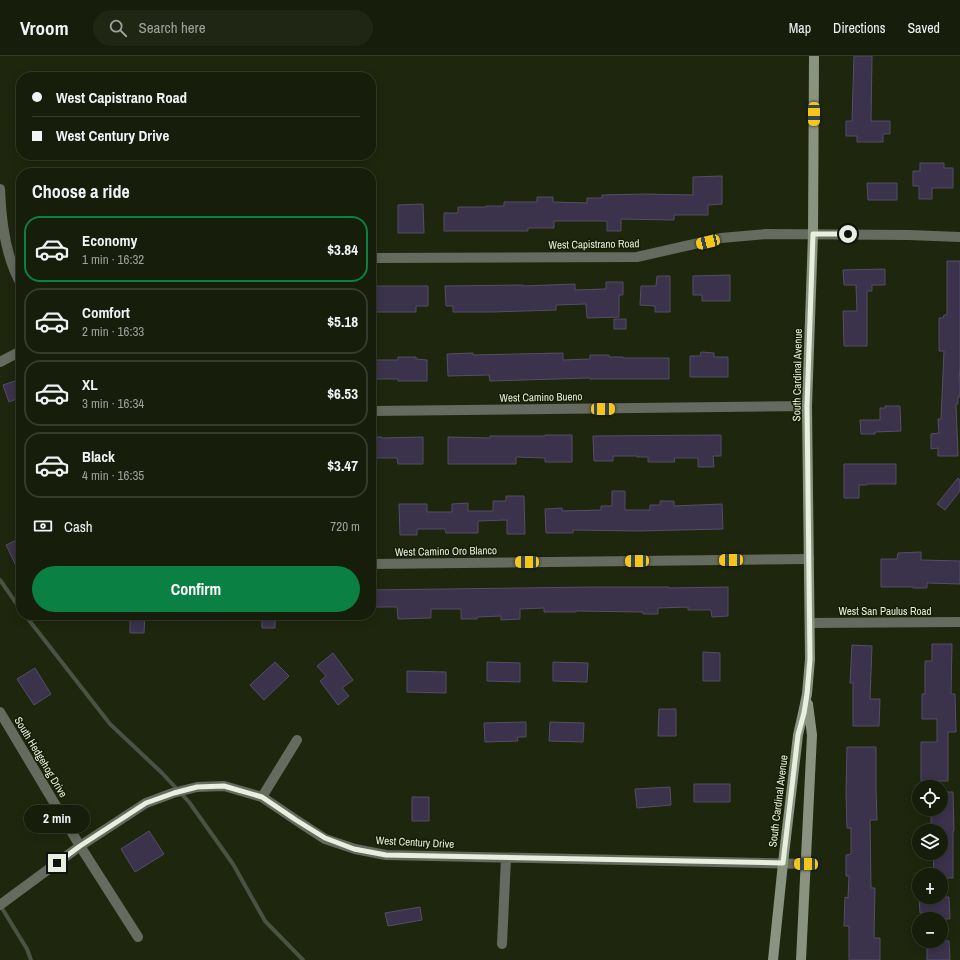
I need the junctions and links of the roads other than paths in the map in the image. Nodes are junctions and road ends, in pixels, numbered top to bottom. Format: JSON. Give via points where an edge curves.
{"nodes":[{"id":1,"x":814,"y":56,"type":"edge"},
{"id":2,"x":0,"y":189,"type":"edge"},
{"id":3,"x":813,"y":234,"type":"junction"},
{"id":4,"x":960,"y":237,"type":"edge"},
{"id":5,"x":376,"y":258,"type":"edge"},
{"id":6,"x":16,"y":275,"type":"edge"},
{"id":7,"x":16,"y":354,"type":"edge"},
{"id":8,"x":0,"y":362,"type":"edge"},
{"id":9,"x":807,"y":406,"type":"junction"},
{"id":10,"x":376,"y":411,"type":"edge"},
{"id":11,"x":809,"y":559,"type":"junction"},
{"id":12,"x":376,"y":564,"type":"edge"},
{"id":13,"x":960,"y":622,"type":"edge"},
{"id":14,"x":810,"y":623,"type":"junction"},
{"id":15,"x":807,"y":694,"type":"junction"},
{"id":16,"x":0,"y":712,"type":"edge"},
{"id":17,"x":297,"y":740,"type":"dead end"},
{"id":18,"x":262,"y":797,"type":"junction"},
{"id":19,"x":80,"y":846,"type":"junction"},
{"id":20,"x":506,"y":858,"type":"junction"},
{"id":21,"x":783,"y":863,"type":"junction"},
{"id":22,"x":806,"y":864,"type":"junction"},
{"id":23,"x":0,"y":905,"type":"edge"},
{"id":24,"x":138,"y":937,"type":"dead end"},
{"id":25,"x":502,"y":944,"type":"dead end"},
{"id":26,"x":773,"y":960,"type":"edge"},
{"id":27,"x":801,"y":960,"type":"edge"}],
"edges":[{"from":1,"to":3,"type":"main road","name":"South Cardinal Avenue"},
{"from":2,"to":6,"type":"street","via":[[5,236]]},
{"from":3,"to":4,"type":"street","name":"West Capistrano Road"},
{"from":3,"to":5,"type":"street","name":"West Capistrano Road","via":[[766,234],[721,238],[638,257]]},
{"from":3,"to":9,"type":"main road","name":"South Cardinal Avenue"},
{"from":7,"to":8,"type":"street"},
{"from":9,"to":10,"type":"street","name":"West Camino Bueno"},
{"from":9,"to":11,"type":"main road","name":"South Cardinal Avenue"},
{"from":11,"to":12,"type":"street","name":"West Camino Oro Blanco"},
{"from":11,"to":14,"type":"main road","name":"South Cardinal Avenue"},
{"from":13,"to":14,"type":"street","name":"West San Paulus Road"},
{"from":14,"to":15,"type":"main road","name":"South Cardinal Avenue"},
{"from":15,"to":21,"type":"main road","name":"South Cardinal Avenue","via":[[798,735]]},
{"from":15,"to":22,"type":"main road","name":"South Cardinal Avenue","via":[[812,735]]},
{"from":16,"to":19,"type":"street","name":"South Hedgehog Drive"},
{"from":17,"to":18,"type":"street"},
{"from":18,"to":19,"type":"street","name":"West Century Drive","via":[[224,786],[179,791],[146,803]]},
{"from":18,"to":20,"type":"street","name":"West Century Drive","via":[[325,838],[354,849],[386,855]]},
{"from":19,"to":23,"type":"street","name":"West Century Drive"},
{"from":19,"to":24,"type":"street","name":"South Hedgehog Drive"},
{"from":20,"to":21,"type":"street","name":"West Century Drive"},
{"from":20,"to":25,"type":"street"},
{"from":21,"to":22,"type":"street","name":"West Century Drive"},
{"from":21,"to":26,"type":"main road","name":"South Cardinal Avenue"},
{"from":22,"to":27,"type":"main road","name":"South Cardinal Avenue"}]}
